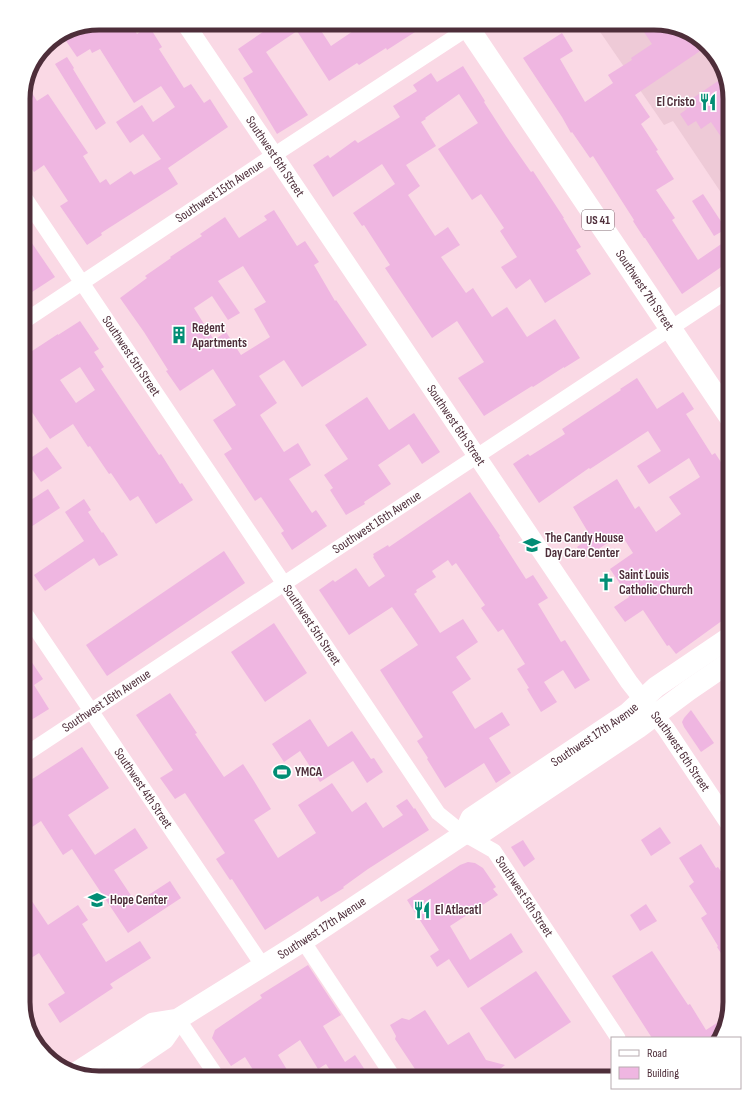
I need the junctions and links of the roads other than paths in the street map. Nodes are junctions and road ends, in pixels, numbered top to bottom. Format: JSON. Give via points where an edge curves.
{"nodes":[{"id":1,"x":190,"y":30,"type":"edge"},
{"id":2,"x":462,"y":30,"type":"edge"},
{"id":3,"x":473,"y":30,"type":"edge"},
{"id":4,"x":274,"y":155,"type":"junction"},
{"id":5,"x":30,"y":205,"type":"edge"},
{"id":6,"x":82,"y":283,"type":"junction"},
{"id":7,"x":723,"y":294,"type":"edge"},
{"id":8,"x":30,"y":317,"type":"edge"},
{"id":9,"x":670,"y":328,"type":"junction"},
{"id":10,"x":723,"y":408,"type":"edge"},
{"id":11,"x":477,"y":457,"type":"junction"},
{"id":12,"x":285,"y":584,"type":"junction"},
{"id":13,"x":30,"y":620,"type":"edge"},
{"id":14,"x":723,"y":642,"type":"edge"},
{"id":15,"x":723,"y":667,"type":"edge"},
{"id":16,"x":643,"y":699,"type":"junction"},
{"id":17,"x":91,"y":711,"type":"junction"},
{"id":18,"x":655,"y":716,"type":"junction"},
{"id":19,"x":30,"y":751,"type":"edge"},
{"id":20,"x":723,"y":814,"type":"edge"},
{"id":21,"x":464,"y":834,"type":"junction"},
{"id":22,"x":303,"y":941,"type":"junction"},
{"id":23,"x":263,"y":966,"type":"junction"},
{"id":24,"x":178,"y":1019,"type":"junction"},
{"id":25,"x":617,"y":1037,"type":"edge"},
{"id":26,"x":82,"y":1069,"type":"edge"},
{"id":27,"x":116,"y":1071,"type":"edge"},
{"id":28,"x":213,"y":1071,"type":"edge"},
{"id":29,"x":389,"y":1071,"type":"edge"}],
"edges":[{"from":1,"to":4,"type":"street","name":"Southwest 6th Street"},
{"from":2,"to":4,"type":"street","name":"Southwest 15th Avenue"},
{"from":3,"to":9,"type":"main road","name":"Southwest 7th Street","number":"US 41"},
{"from":4,"to":6,"type":"street","name":"Southwest 15th Avenue"},
{"from":4,"to":11,"type":"street","name":"Southwest 6th Street"},
{"from":5,"to":6,"type":"street","name":"Southwest 5th Street"},
{"from":6,"to":8,"type":"street","name":"Southwest 15th Avenue"},
{"from":6,"to":12,"type":"street","name":"Southwest 5th Street"},
{"from":7,"to":9,"type":"street","name":"Southwest 16th Avenue"},
{"from":9,"to":10,"type":"main road","name":"Southwest 7th Street","number":"US 41"},
{"from":9,"to":11,"type":"street","name":"Southwest 16th Avenue"},
{"from":11,"to":12,"type":"street","name":"Southwest 16th Avenue"},
{"from":11,"to":16,"type":"street","name":"Southwest 6th Street"},
{"from":12,"to":17,"type":"street","name":"Southwest 16th Avenue"},
{"from":12,"to":21,"type":"street","name":"Southwest 5th Street","via":[[438,813]]},
{"from":13,"to":17,"type":"street","name":"Southwest 4th Street"},
{"from":14,"to":16,"type":"main road","name":"Southwest 17th Avenue"},
{"from":15,"to":18,"type":"main road","name":"Southwest 17th Avenue"},
{"from":16,"to":18,"type":"street","name":"Southwest 6th Street"},
{"from":16,"to":21,"type":"main road","name":"Southwest 17th Avenue","via":[[628,713],[470,818]]},
{"from":17,"to":19,"type":"street","name":"Southwest 16th Avenue"},
{"from":17,"to":23,"type":"street","name":"Southwest 4th Street"},
{"from":18,"to":20,"type":"street","name":"Southwest 6th Street"},
{"from":18,"to":21,"type":"main road","name":"Southwest 17th Avenue","via":[[480,834]]},
{"from":21,"to":22,"type":"main road","name":"Southwest 17th Avenue"},
{"from":21,"to":25,"type":"street","name":"Southwest 5th Street","via":[[494,851]]},
{"from":22,"to":23,"type":"main road","name":"Southwest 17th Avenue"},
{"from":22,"to":29,"type":"street"},
{"from":23,"to":24,"type":"main road","name":"Southwest 17th Avenue"},
{"from":24,"to":26,"type":"main road","name":"Southwest 17th Avenue","via":[[153,1023]]},
{"from":24,"to":27,"type":"main road","name":"Southwest 17th Avenue","via":[[164,1039]]},
{"from":24,"to":28,"type":"street"}]}
